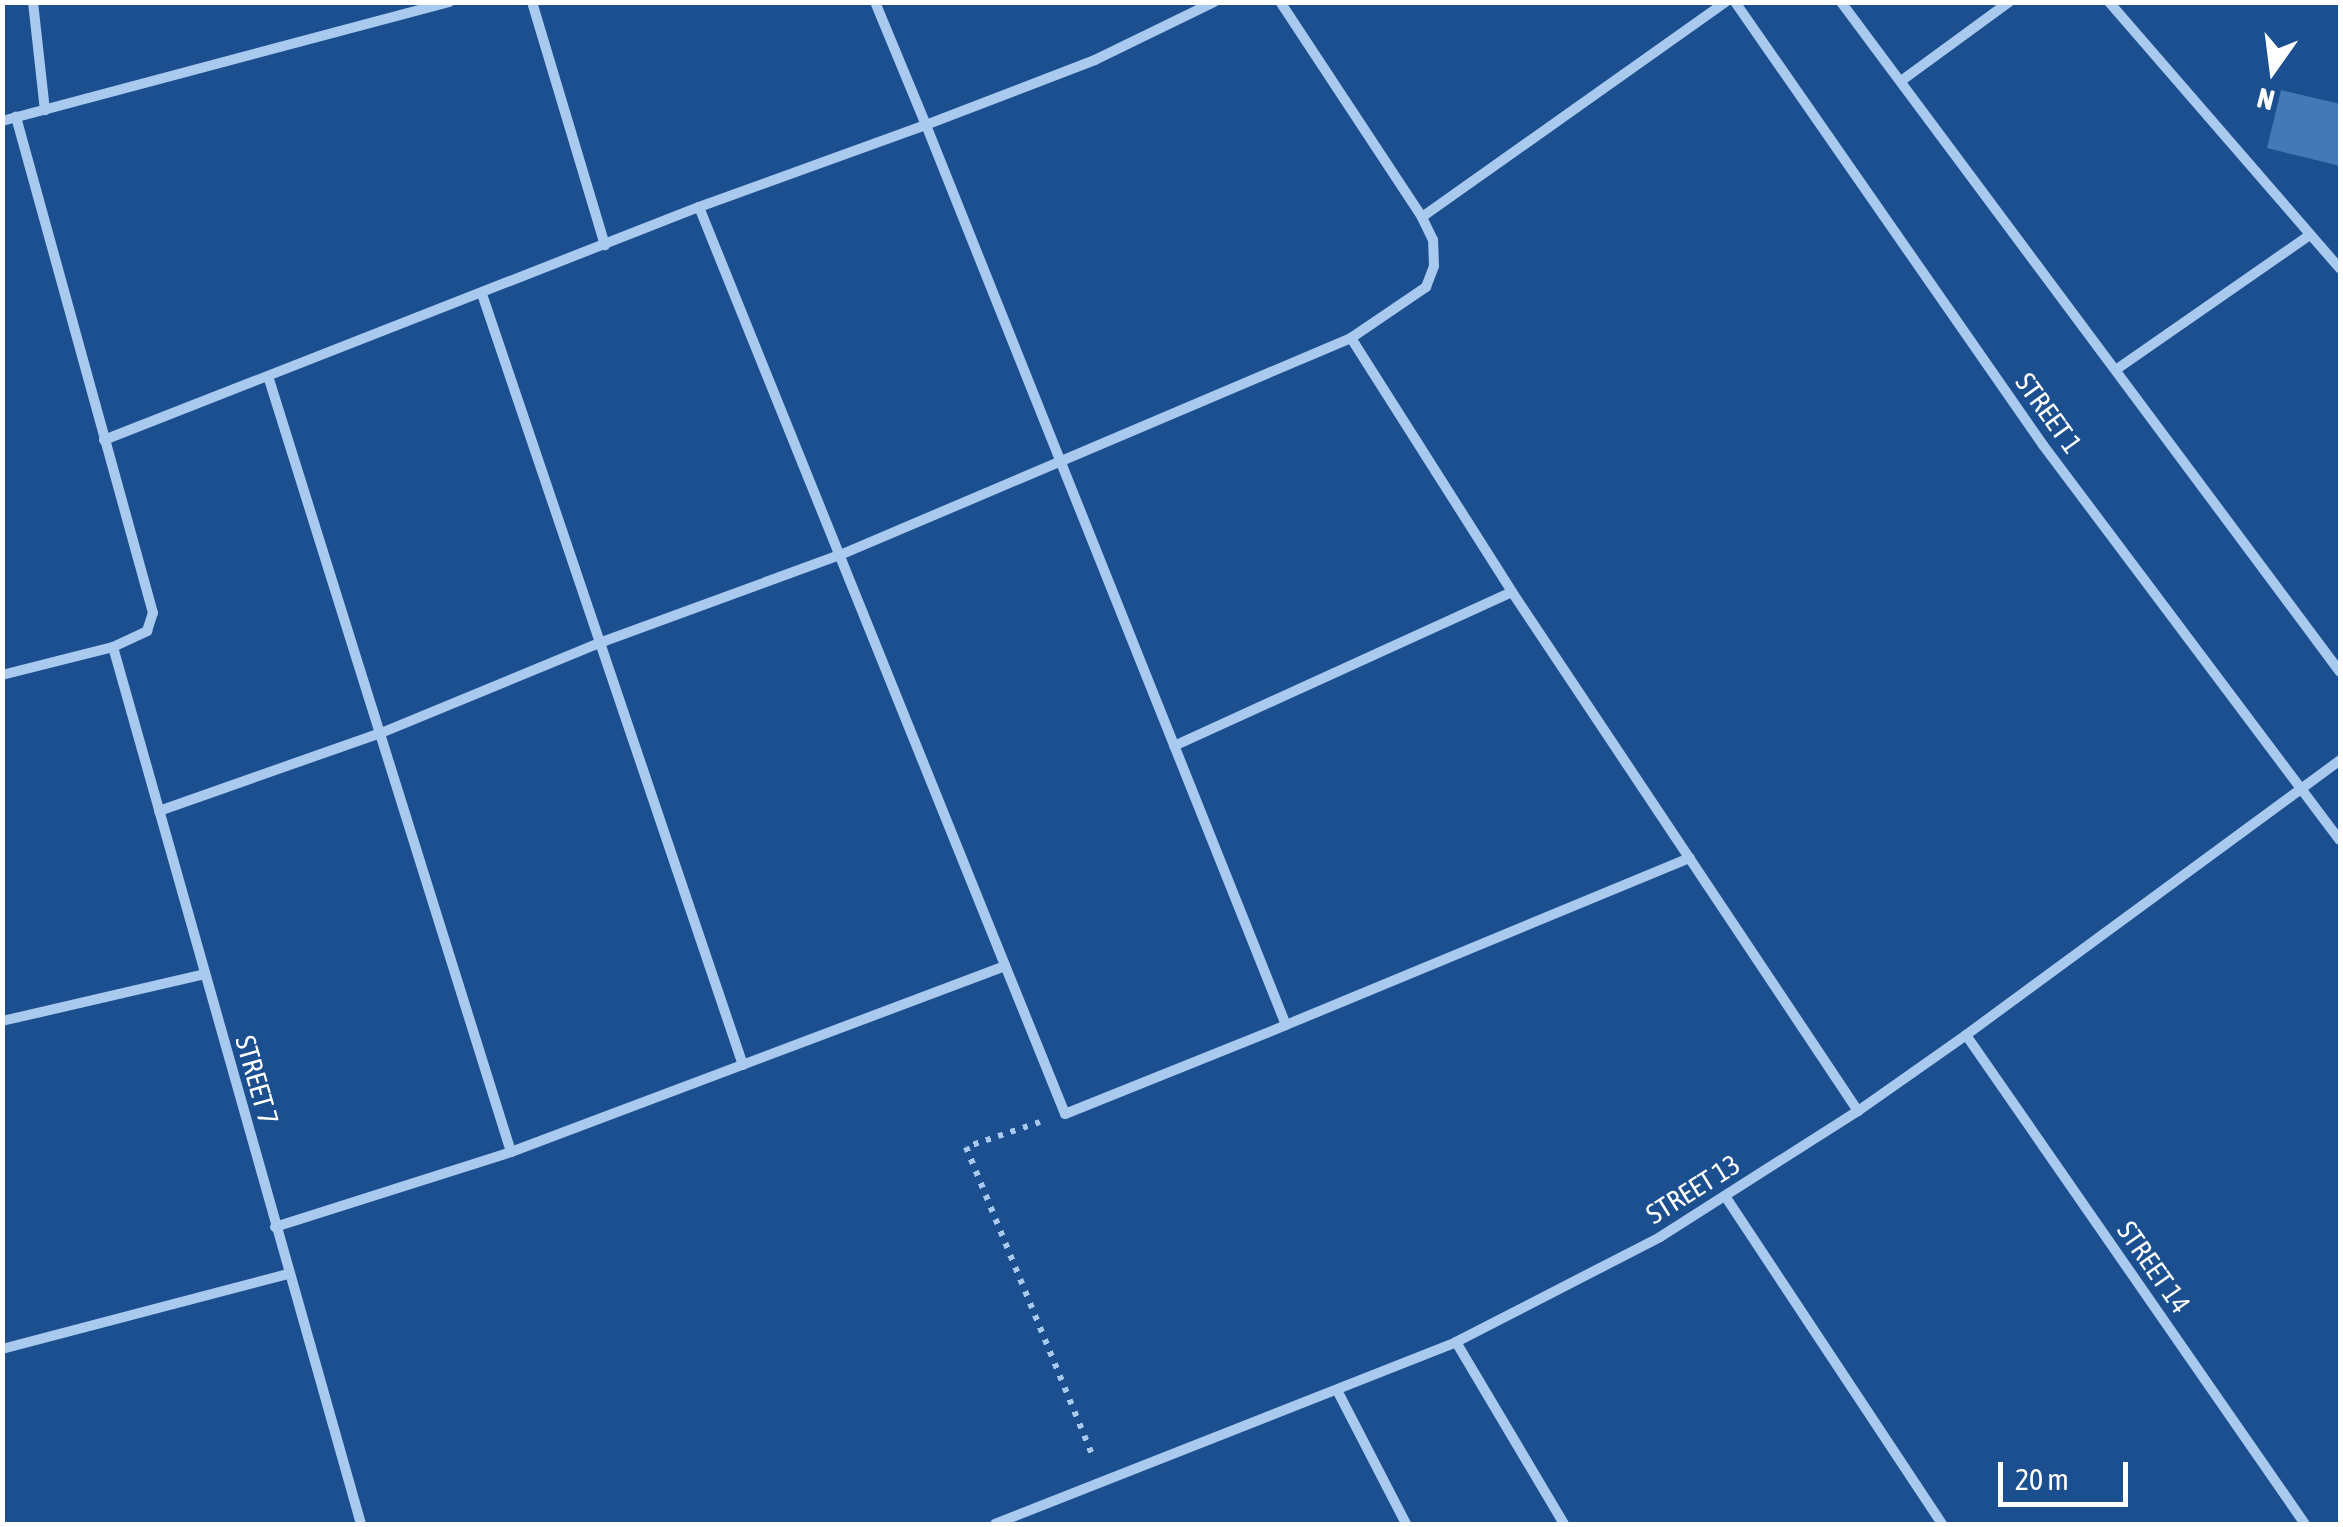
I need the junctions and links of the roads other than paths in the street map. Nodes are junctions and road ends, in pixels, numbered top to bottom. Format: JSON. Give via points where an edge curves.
{"nodes":[{"id":1,"x":33,"y":2,"type":"edge"},
{"id":2,"x":449,"y":2,"type":"edge"},
{"id":3,"x":532,"y":2,"type":"edge"},
{"id":4,"x":874,"y":2,"type":"edge"},
{"id":5,"x":1214,"y":2,"type":"edge"},
{"id":6,"x":1280,"y":2,"type":"edge"},
{"id":7,"x":1726,"y":2,"type":"edge"},
{"id":8,"x":1735,"y":2,"type":"edge"},
{"id":9,"x":1842,"y":2,"type":"edge"},
{"id":10,"x":2010,"y":2,"type":"edge"},
{"id":11,"x":2110,"y":2,"type":"edge"},
{"id":12,"x":1900,"y":81,"type":"junction"},
{"id":13,"x":45,"y":110,"type":"junction"},
{"id":14,"x":16,"y":118,"type":"junction"},
{"id":15,"x":2,"y":121,"type":"edge"},
{"id":16,"x":926,"y":125,"type":"junction"},
{"id":17,"x":700,"y":208,"type":"junction"},
{"id":18,"x":1422,"y":218,"type":"junction"},
{"id":19,"x":2310,"y":234,"type":"junction"},
{"id":20,"x":605,"y":245,"type":"junction"},
{"id":21,"x":2340,"y":270,"type":"edge"},
{"id":22,"x":482,"y":294,"type":"junction"},
{"id":23,"x":1350,"y":338,"type":"junction"},
{"id":24,"x":2117,"y":369,"type":"junction"},
{"id":25,"x":268,"y":376,"type":"junction"},
{"id":26,"x":104,"y":440,"type":"junction"},
{"id":27,"x":1061,"y":462,"type":"junction"},
{"id":28,"x":840,"y":555,"type":"junction"},
{"id":29,"x":1512,"y":592,"type":"junction"},
{"id":30,"x":602,"y":642,"type":"junction"},
{"id":31,"x":114,"y":647,"type":"junction"},
{"id":32,"x":2340,"y":672,"type":"edge"},
{"id":33,"x":2,"y":675,"type":"edge"},
{"id":34,"x":381,"y":733,"type":"junction"},
{"id":35,"x":1174,"y":746,"type":"junction"},
{"id":36,"x":2340,"y":760,"type":"edge"},
{"id":37,"x":2302,"y":786,"type":"junction"},
{"id":38,"x":159,"y":811,"type":"junction"},
{"id":39,"x":2340,"y":840,"type":"edge"},
{"id":40,"x":1690,"y":858,"type":"junction"},
{"id":41,"x":1005,"y":966,"type":"junction"},
{"id":42,"x":205,"y":974,"type":"junction"},
{"id":43,"x":2,"y":1020,"type":"edge"},
{"id":44,"x":1286,"y":1024,"type":"junction"},
{"id":45,"x":1966,"y":1035,"type":"junction"},
{"id":46,"x":742,"y":1065,"type":"junction"},
{"id":47,"x":1858,"y":1111,"type":"junction"},
{"id":48,"x":511,"y":1152,"type":"junction"},
{"id":49,"x":1724,"y":1196,"type":"junction"},
{"id":50,"x":275,"y":1227,"type":"junction"},
{"id":51,"x":288,"y":1274,"type":"junction"},
{"id":52,"x":1456,"y":1342,"type":"junction"},
{"id":53,"x":2,"y":1350,"type":"edge"},
{"id":54,"x":1338,"y":1392,"type":"junction"},
{"id":55,"x":361,"y":1524,"type":"edge"},
{"id":56,"x":996,"y":1524,"type":"edge"},
{"id":57,"x":1406,"y":1524,"type":"edge"},
{"id":58,"x":1564,"y":1524,"type":"edge"},
{"id":59,"x":1942,"y":1524,"type":"edge"},
{"id":60,"x":2305,"y":1524,"type":"edge"}],
"edges":[{"from":1,"to":13,"type":"street"},
{"from":2,"to":13,"type":"street"},
{"from":3,"to":20,"type":"street"},
{"from":4,"to":16,"type":"street"},
{"from":5,"to":16,"type":"street","via":[[1095,60]]},
{"from":6,"to":18,"type":"street"},
{"from":7,"to":18,"type":"street"},
{"from":8,"to":37,"type":"street","name":"STREET 1","via":[[2043,445]]},
{"from":9,"to":12,"type":"street"},
{"from":10,"to":12,"type":"street"},
{"from":11,"to":19,"type":"street"},
{"from":12,"to":24,"type":"street"},
{"from":13,"to":14,"type":"street"},
{"from":14,"to":15,"type":"street"},
{"from":14,"to":26,"type":"street"},
{"from":16,"to":17,"type":"street"},
{"from":16,"to":27,"type":"street"},
{"from":17,"to":20,"type":"street"},
{"from":17,"to":28,"type":"street"},
{"from":18,"to":23,"type":"street","via":[[1433,240],[1426,288]]},
{"from":19,"to":21,"type":"street"},
{"from":19,"to":24,"type":"street"},
{"from":20,"to":22,"type":"street"},
{"from":22,"to":25,"type":"street"},
{"from":22,"to":30,"type":"street"},
{"from":23,"to":27,"type":"street"},
{"from":23,"to":29,"type":"street"},
{"from":24,"to":32,"type":"street"},
{"from":25,"to":26,"type":"street"},
{"from":25,"to":34,"type":"street"},
{"from":26,"to":31,"type":"street","via":[[152,613],[148,631]]},
{"from":27,"to":28,"type":"street"},
{"from":27,"to":35,"type":"street"},
{"from":28,"to":30,"type":"street"},
{"from":28,"to":41,"type":"street"},
{"from":29,"to":35,"type":"street"},
{"from":29,"to":40,"type":"street"},
{"from":30,"to":34,"type":"street"},
{"from":30,"to":46,"type":"street"},
{"from":31,"to":33,"type":"street"},
{"from":31,"to":38,"type":"street","name":"STREET 7"},
{"from":34,"to":38,"type":"street"},
{"from":34,"to":48,"type":"street"},
{"from":35,"to":44,"type":"street"},
{"from":36,"to":37,"type":"street","name":"STREET 13"},
{"from":37,"to":39,"type":"street","name":"STREET 1"},
{"from":37,"to":45,"type":"street","name":"STREET 13"},
{"from":38,"to":42,"type":"street","name":"STREET 7"},
{"from":40,"to":44,"type":"street"},
{"from":40,"to":47,"type":"street"},
{"from":41,"to":44,"type":"street","via":[[1065,1114]]},
{"from":41,"to":46,"type":"street"},
{"from":42,"to":43,"type":"street"},
{"from":42,"to":50,"type":"street","name":"STREET 7"},
{"from":45,"to":47,"type":"street","name":"STREET 13"},
{"from":45,"to":60,"type":"street","name":"STREET 14"},
{"from":46,"to":48,"type":"street"},
{"from":47,"to":49,"type":"street","name":"STREET 13"},
{"from":48,"to":50,"type":"street"},
{"from":49,"to":52,"type":"street","name":"STREET 13","via":[[1593,1274]]},
{"from":49,"to":59,"type":"street"},
{"from":50,"to":51,"type":"street","name":"STREET 7"},
{"from":51,"to":53,"type":"street"},
{"from":51,"to":55,"type":"street","name":"STREET 7"},
{"from":52,"to":54,"type":"street","name":"STREET 13"},
{"from":52,"to":58,"type":"street"},
{"from":54,"to":56,"type":"street","name":"STREET 13"},
{"from":54,"to":57,"type":"street"}]}
